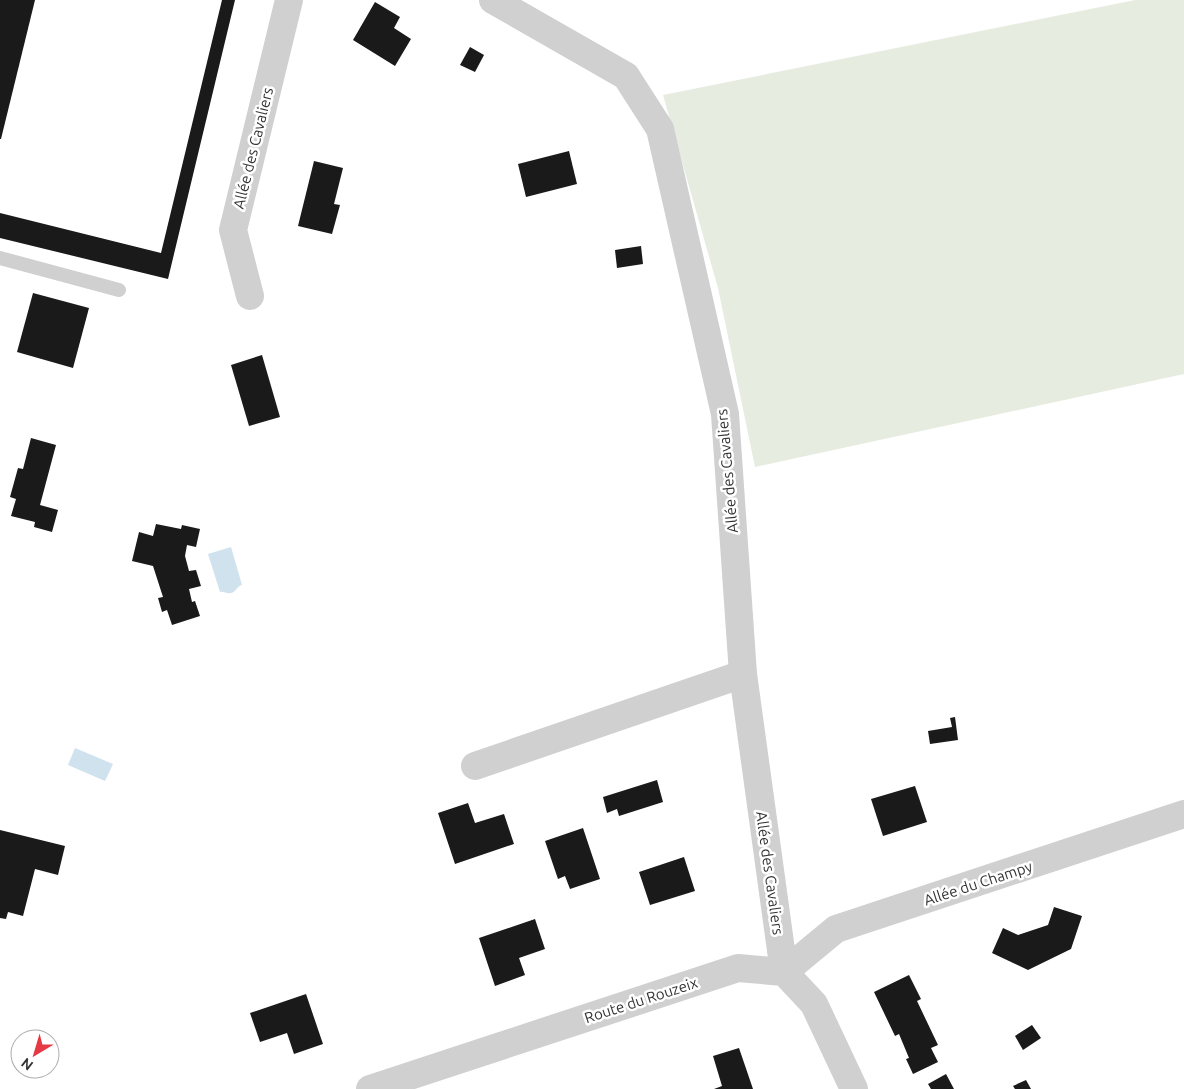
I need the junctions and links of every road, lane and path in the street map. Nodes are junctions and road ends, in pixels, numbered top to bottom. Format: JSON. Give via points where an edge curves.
{"nodes":[{"id":1,"x":289,"y":0,"type":"edge"},
{"id":2,"x":493,"y":0,"type":"edge"},
{"id":3,"x":0,"y":258,"type":"edge"},
{"id":4,"x":120,"y":290,"type":"dead end"},
{"id":5,"x":250,"y":296,"type":"dead end"},
{"id":6,"x":743,"y":674,"type":"junction"},
{"id":7,"x":475,"y":766,"type":"dead end"},
{"id":8,"x":1184,"y":814,"type":"edge"},
{"id":9,"x":784,"y":972,"type":"junction"},
{"id":10,"x":370,"y":1089,"type":"edge"},
{"id":11,"x":854,"y":1089,"type":"edge"}],
"edges":[{"from":1,"to":5,"type":"street","name":"Allée des Cavaliers","via":[[233,230]]},
{"from":2,"to":6,"type":"street","name":"Allée des Cavaliers","via":[[626,76],[660,129],[725,414]]},
{"from":3,"to":4,"type":"lane"},
{"from":6,"to":7,"type":"street"},
{"from":6,"to":9,"type":"street","name":"Allée des Cavaliers"},
{"from":8,"to":9,"type":"street","name":"Allée du Champy","via":[[836,930]]},
{"from":9,"to":10,"type":"street","name":"Route du Rouzeix","via":[[738,968]]},
{"from":9,"to":11,"type":"street","via":[[814,1004]]}]}
